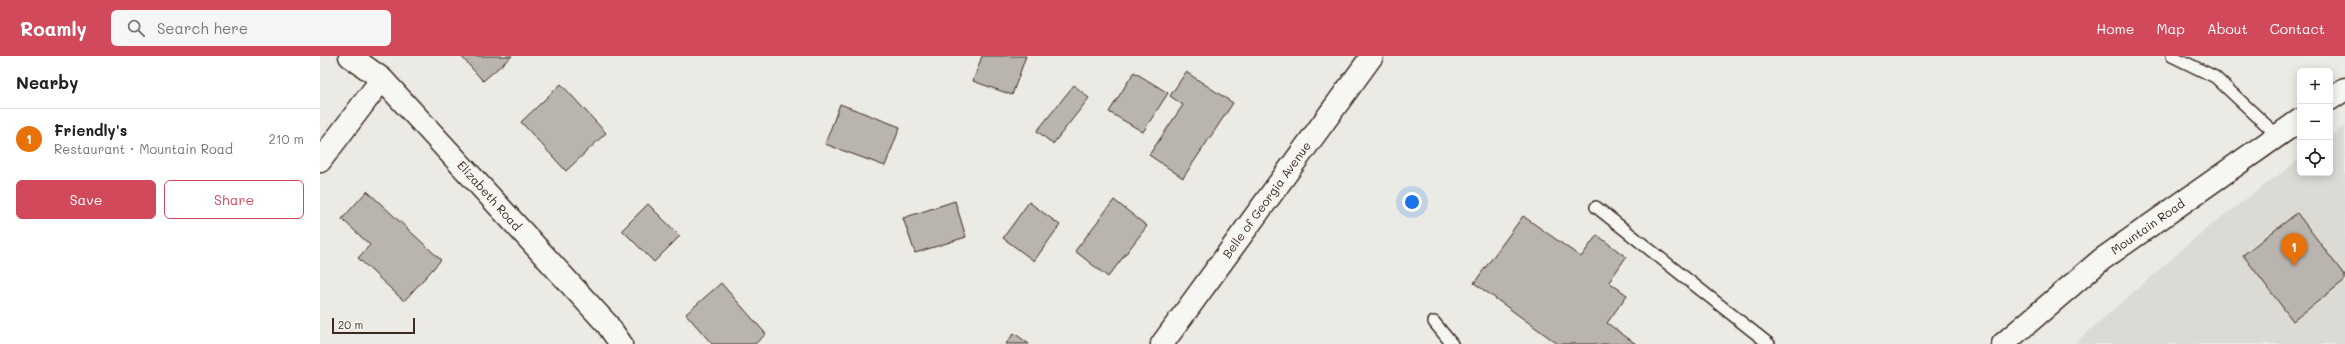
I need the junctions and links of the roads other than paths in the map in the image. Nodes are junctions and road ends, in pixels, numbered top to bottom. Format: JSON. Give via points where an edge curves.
{"nodes":[{"id":1,"x":350,"y":56,"type":"edge"},
{"id":2,"x":1372,"y":56,"type":"edge"},
{"id":3,"x":2172,"y":56,"type":"edge"},
{"id":4,"x":382,"y":79,"type":"junction"},
{"id":5,"x":2345,"y":89,"type":"edge"},
{"id":6,"x":2333,"y":97,"type":"edge"},
{"id":7,"x":2297,"y":122,"type":"edge"},
{"id":8,"x":2278,"y":136,"type":"junction"},
{"id":9,"x":320,"y":161,"type":"edge"},
{"id":10,"x":1596,"y":207,"type":"dead end"},
{"id":11,"x":1434,"y":322,"type":"dead end"},
{"id":12,"x":621,"y":344,"type":"edge"},
{"id":13,"x":1162,"y":344,"type":"edge"},
{"id":14,"x":1452,"y":344,"type":"edge"},
{"id":15,"x":1769,"y":344,"type":"edge"},
{"id":16,"x":2003,"y":344,"type":"edge"}],
"edges":[{"from":1,"to":4,"type":"street","name":"Elizabeth Road"},
{"from":2,"to":13,"type":"street","name":"Belle of Georgia Avenue"},
{"from":3,"to":8,"type":"lane","via":[[2215,77]]},
{"from":4,"to":9,"type":"street"},
{"from":4,"to":12,"type":"street","name":"Elizabeth Road","via":[[601,318]]},
{"from":5,"to":6,"type":"street"},
{"from":7,"to":8,"type":"street","name":"Mountain Road"},
{"from":8,"to":16,"type":"street","name":"Mountain Road","via":[[2101,260]]},
{"from":10,"to":15,"type":"lane"},
{"from":11,"to":14,"type":"lane"}]}
